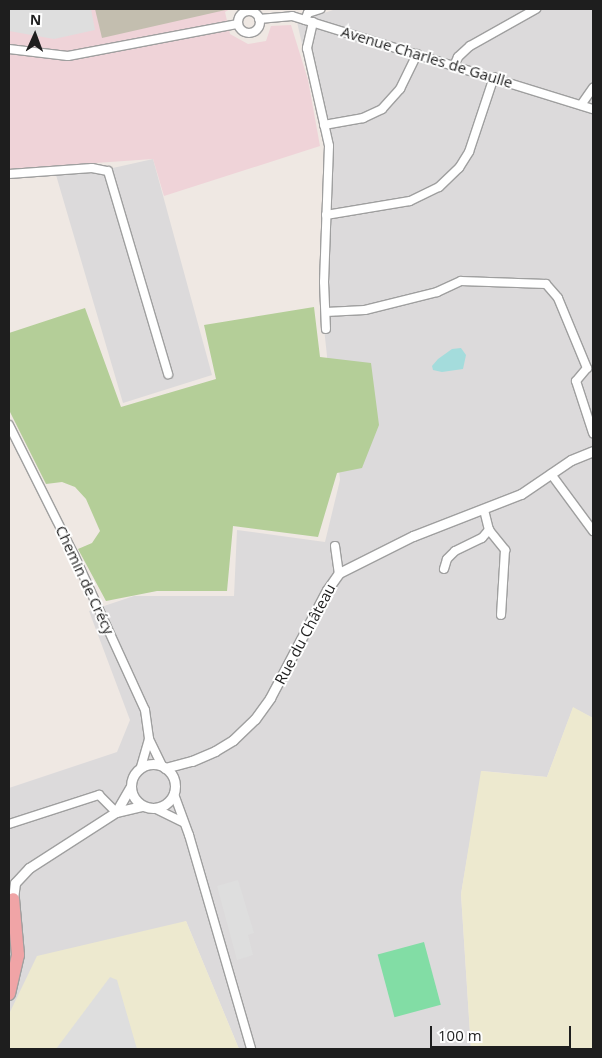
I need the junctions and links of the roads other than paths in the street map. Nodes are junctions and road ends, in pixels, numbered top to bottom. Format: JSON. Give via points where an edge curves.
{"nodes":[{"id":1,"x":320,"y":9,"type":"edge"},
{"id":2,"x":536,"y":9,"type":"edge"},
{"id":3,"x":249,"y":10,"type":"edge"},
{"id":4,"x":259,"y":19,"type":"junction"},
{"id":5,"x":309,"y":21,"type":"junction"},
{"id":6,"x":238,"y":24,"type":"junction"},
{"id":7,"x":9,"y":49,"type":"edge"},
{"id":8,"x":418,"y":54,"type":"junction"},
{"id":9,"x":454,"y":66,"type":"junction"},
{"id":10,"x":494,"y":77,"type":"junction"},
{"id":11,"x":593,"y":88,"type":"edge"},
{"id":12,"x":582,"y":105,"type":"junction"},
{"id":13,"x":593,"y":109,"type":"edge"},
{"id":14,"x":324,"y":125,"type":"junction"},
{"id":15,"x":9,"y":174,"type":"edge"},
{"id":16,"x":326,"y":215,"type":"junction"},
{"id":17,"x":326,"y":312,"type":"junction"},
{"id":18,"x":326,"y":329,"type":"dead end"},
{"id":19,"x":168,"y":374,"type":"dead end"},
{"id":20,"x":9,"y":425,"type":"edge"},
{"id":21,"x":593,"y":433,"type":"edge"},
{"id":22,"x":593,"y":451,"type":"edge"},
{"id":23,"x":551,"y":474,"type":"junction"},
{"id":24,"x":484,"y":510,"type":"junction"},
{"id":25,"x":489,"y":530,"type":"junction"},
{"id":26,"x":593,"y":531,"type":"edge"},
{"id":27,"x":335,"y":546,"type":"dead end"},
{"id":28,"x":444,"y":569,"type":"dead end"},
{"id":29,"x":339,"y":573,"type":"junction"},
{"id":30,"x":501,"y":615,"type":"dead end"},
{"id":31,"x":150,"y":739,"type":"junction"},
{"id":32,"x":141,"y":767,"type":"junction"},
{"id":33,"x":164,"y":767,"type":"junction"},
{"id":34,"x":130,"y":788,"type":"junction"},
{"id":35,"x":174,"y":794,"type":"junction"},
{"id":36,"x":141,"y":806,"type":"junction"},
{"id":37,"x":156,"y":808,"type":"junction"},
{"id":38,"x":116,"y":812,"type":"junction"},
{"id":39,"x":183,"y":822,"type":"junction"},
{"id":40,"x":9,"y":824,"type":"edge"},
{"id":41,"x":12,"y":883,"type":"edge"},
{"id":42,"x":11,"y":899,"type":"edge"},
{"id":43,"x":15,"y":934,"type":"junction"},
{"id":44,"x":9,"y":960,"type":"edge"},
{"id":45,"x":9,"y":994,"type":"edge"},
{"id":46,"x":251,"y":1049,"type":"edge"}],
"edges":[{"from":1,"to":5,"type":"street","via":[[308,13]]},
{"from":2,"to":9,"type":"street","via":[[470,46]]},
{"from":3,"to":4,"type":"street"},
{"from":3,"to":6,"type":"street","via":[[242,14]]},
{"from":4,"to":5,"type":"street","name":"Avenue Charles de Gaulle","via":[[292,16]]},
{"from":4,"to":6,"type":"street","via":[[258,29],[252,33],[241,30]]},
{"from":5,"to":8,"type":"street","name":"Avenue Charles de Gaulle"},
{"from":5,"to":14,"type":"street","via":[[306,48]]},
{"from":6,"to":7,"type":"street","via":[[68,56]]},
{"from":8,"to":9,"type":"street","name":"Avenue Charles de Gaulle"},
{"from":8,"to":14,"type":"street","via":[[400,89],[382,109],[363,118]]},
{"from":9,"to":10,"type":"street","name":"Avenue Charles de Gaulle"},
{"from":10,"to":12,"type":"street","name":"Avenue Charles de Gaulle"},
{"from":10,"to":16,"type":"street","via":[[469,152],[459,168],[439,187],[410,201]]},
{"from":11,"to":12,"type":"street"},
{"from":12,"to":13,"type":"street","name":"Avenue Charles de Gaulle"},
{"from":14,"to":16,"type":"street","via":[[329,146]]},
{"from":15,"to":19,"type":"street","via":[[92,168],[108,171]]},
{"from":16,"to":17,"type":"street"},
{"from":17,"to":18,"type":"street"},
{"from":17,"to":21,"type":"street","via":[[365,310],[437,292],[461,281],[546,284],[558,298],[587,368],[576,382]]},
{"from":20,"to":31,"type":"street","name":"Chemin de Crécy","via":[[74,555],[145,710]]},
{"from":22,"to":23,"type":"street","name":"Rue du Château","via":[[570,460]]},
{"from":23,"to":24,"type":"street","name":"Rue du Château","via":[[521,494]]},
{"from":23,"to":26,"type":"street"},
{"from":24,"to":25,"type":"street"},
{"from":24,"to":29,"type":"street","name":"Rue du Château","via":[[413,536]]},
{"from":25,"to":28,"type":"street","via":[[482,538],[454,551]]},
{"from":25,"to":30,"type":"street","via":[[505,550]]},
{"from":27,"to":29,"type":"street"},
{"from":29,"to":33,"type":"street","name":"Rue du Château","via":[[270,698],[255,719],[233,740],[215,751],[192,761]]},
{"from":31,"to":32,"type":"street","name":"Chemin de Crécy"},
{"from":31,"to":33,"type":"street","name":"Chemin de Crécy"},
{"from":32,"to":33,"type":"street","via":[[151,764]]},
{"from":32,"to":34,"type":"street","via":[[133,776]]},
{"from":33,"to":35,"type":"street","via":[[174,778]]},
{"from":34,"to":36,"type":"street"},
{"from":34,"to":38,"type":"street"},
{"from":35,"to":37,"type":"street","via":[[167,804]]},
{"from":35,"to":39,"type":"street"},
{"from":36,"to":37,"type":"street"},
{"from":36,"to":38,"type":"street"},
{"from":37,"to":39,"type":"street"},
{"from":38,"to":40,"type":"street","via":[[99,795]]},
{"from":38,"to":41,"type":"street","via":[[29,868]]},
{"from":39,"to":46,"type":"street"},
{"from":41,"to":42,"type":"street"},
{"from":42,"to":43,"type":"highway"},
{"from":43,"to":44,"type":"highway"},
{"from":43,"to":45,"type":"highway","via":[[16,968]]}]}
